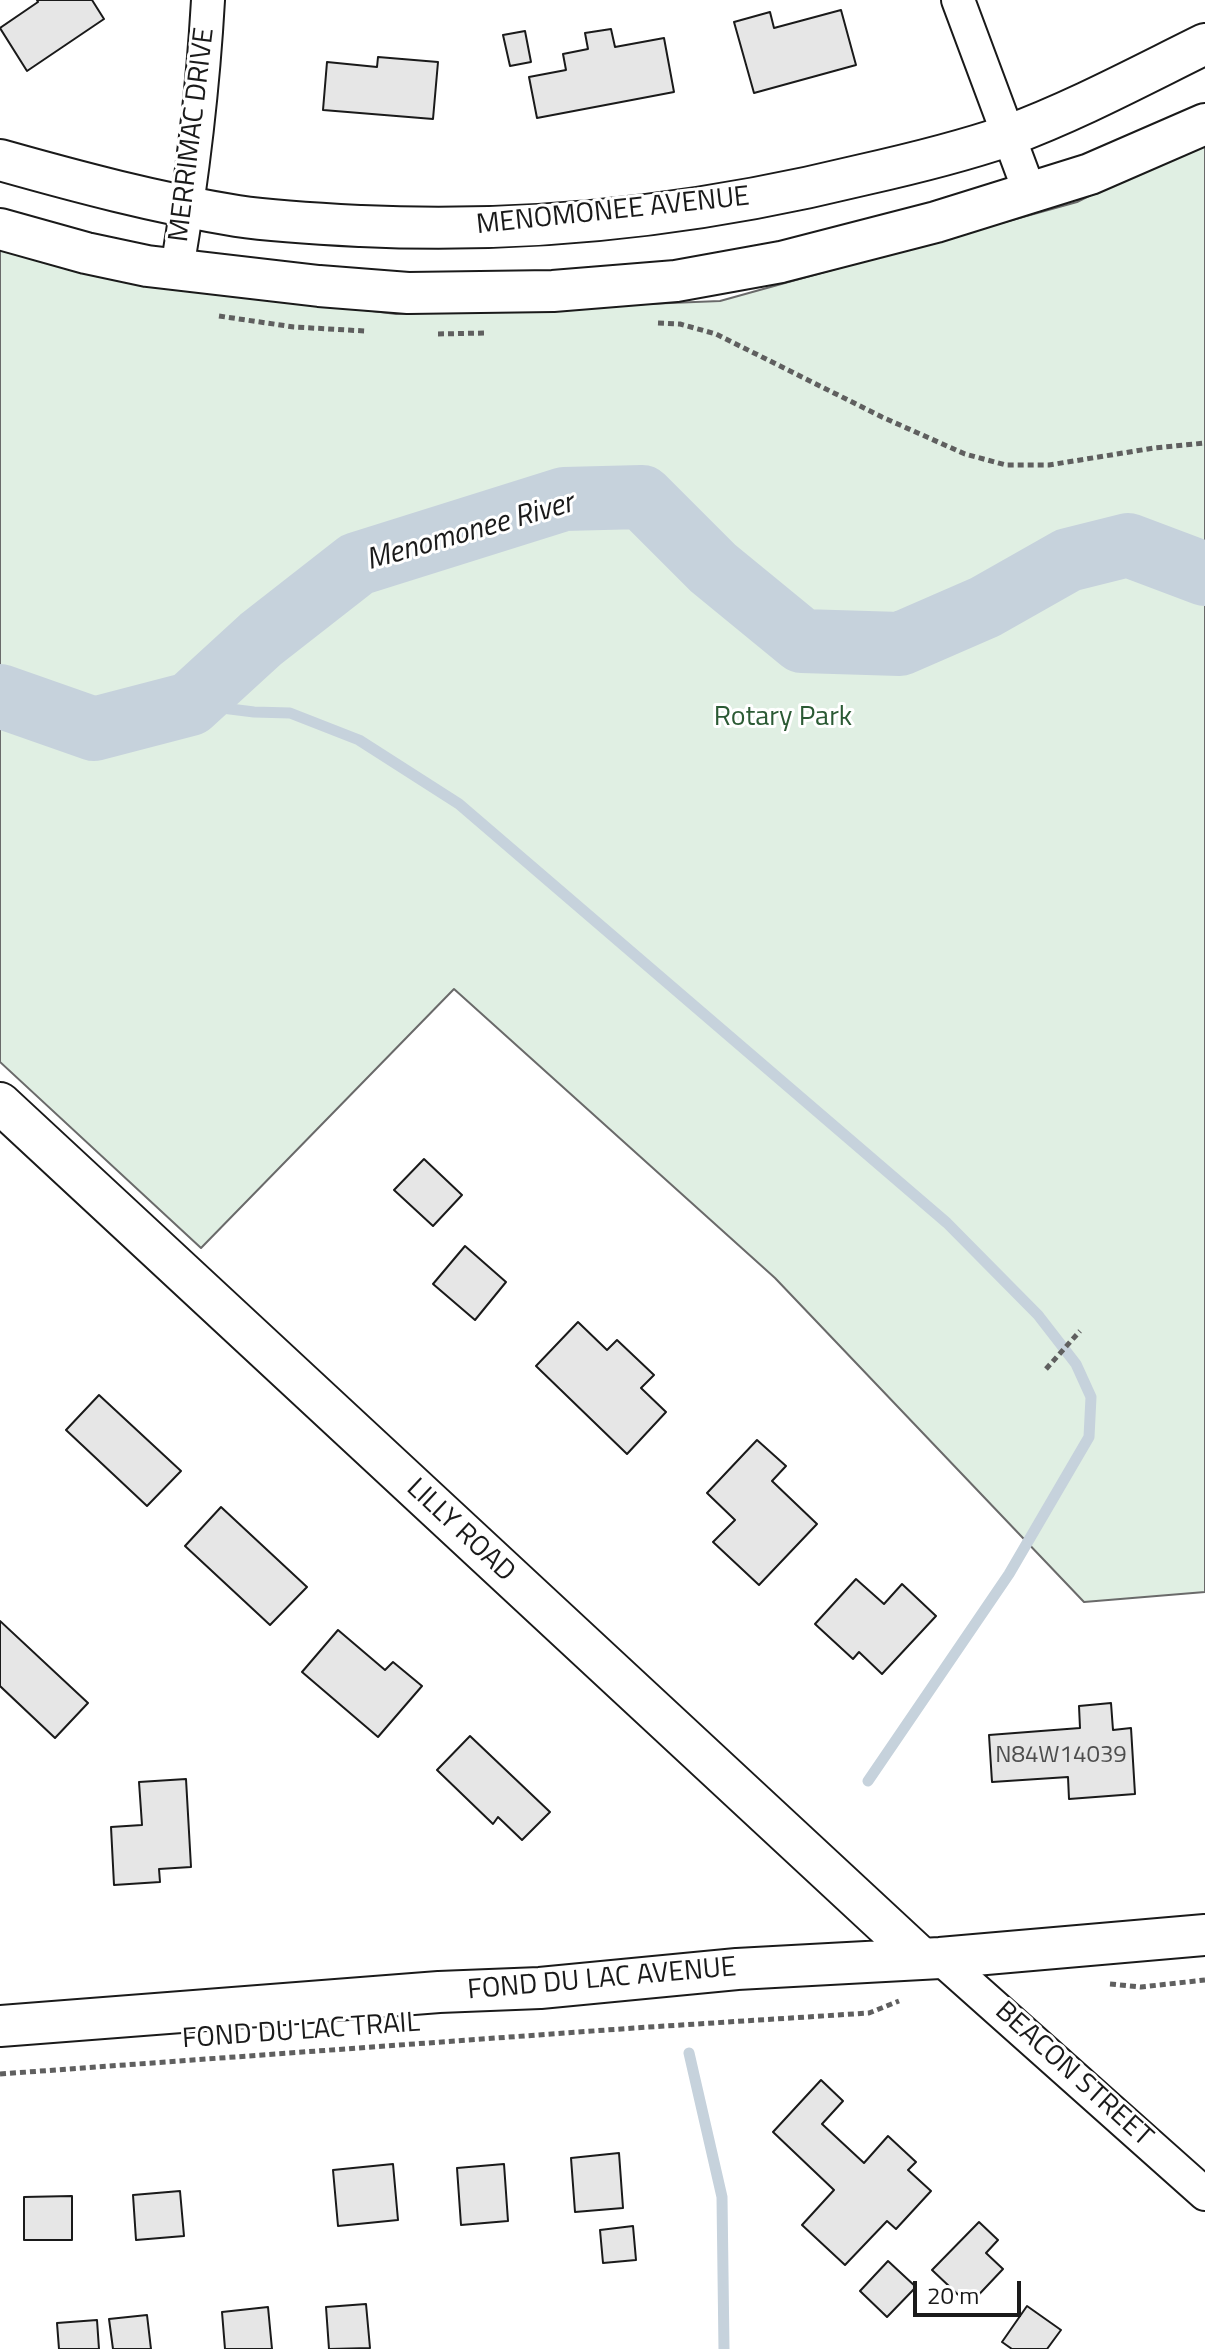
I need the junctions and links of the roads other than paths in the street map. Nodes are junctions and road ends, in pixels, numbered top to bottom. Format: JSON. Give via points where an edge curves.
{"nodes":[{"id":1,"x":208,"y":0,"type":"edge"},
{"id":2,"x":958,"y":0,"type":"edge"},
{"id":3,"x":1205,"y":44,"type":"edge"},
{"id":4,"x":1205,"y":124,"type":"edge"},
{"id":5,"x":1009,"y":135,"type":"junction"},
{"id":6,"x":0,"y":160,"type":"edge"},
{"id":7,"x":1030,"y":193,"type":"junction"},
{"id":8,"x":187,"y":206,"type":"junction"},
{"id":9,"x":0,"y":229,"type":"edge"},
{"id":10,"x":177,"y":269,"type":"junction"},
{"id":11,"x":0,"y":1103,"type":"edge"},
{"id":12,"x":1205,"y":1935,"type":"edge"},
{"id":13,"x":925,"y":1970,"type":"junction"},
{"id":14,"x":0,"y":2026,"type":"edge"},
{"id":15,"x":1205,"y":2194,"type":"edge"}],
"edges":[{"from":1,"to":8,"type":"street","name":"MERRIMAC DRIVE"},
{"from":2,"to":5,"type":"street"},
{"from":3,"to":5,"type":"street","name":"MENOMONEE AVENUE"},
{"from":4,"to":7,"type":"street","via":[[1090,174]]},
{"from":5,"to":7,"type":"street"},
{"from":5,"to":8,"type":"street","name":"MENOMONEE AVENUE","via":[[802,190],[691,209],[544,224],[329,224]]},
{"from":6,"to":8,"type":"street","name":"MENOMONEE AVENUE"},
{"from":7,"to":10,"type":"street","via":[[781,262],[676,281],[553,291],[408,293]]},
{"from":8,"to":10,"type":"street","name":"MERRIMAC DRIVE"},
{"from":9,"to":10,"type":"street","via":[[86,253]]},
{"from":11,"to":13,"type":"street","name":"LILLY ROAD"},
{"from":12,"to":13,"type":"street","name":"FOND DU LAC AVENUE"},
{"from":13,"to":14,"type":"street","name":"FOND DU LAC AVENUE","via":[[737,1969]]},
{"from":13,"to":15,"type":"street","name":"BEACON STREET"}]}
